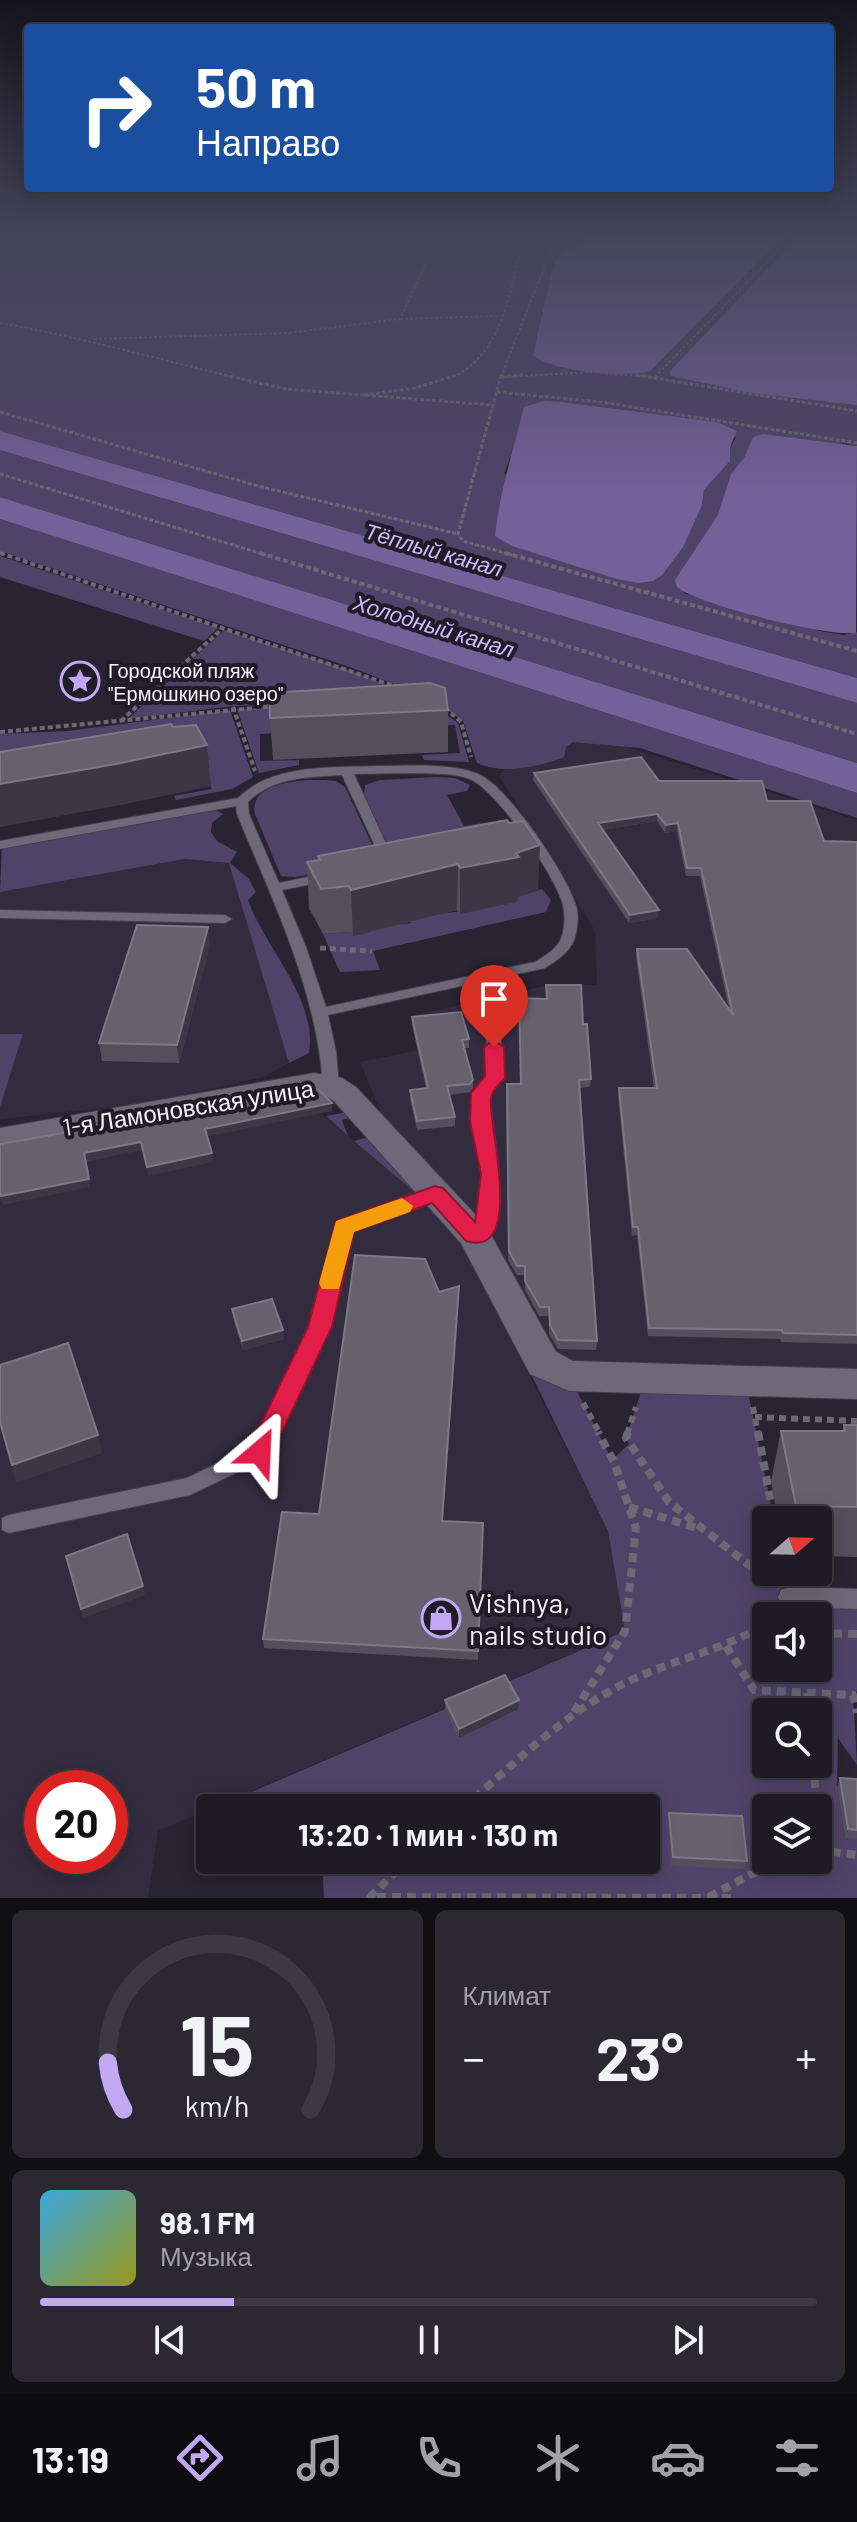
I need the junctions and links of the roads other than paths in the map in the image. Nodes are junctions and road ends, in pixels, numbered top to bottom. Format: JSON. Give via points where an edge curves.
{"nodes":[{"id":1,"x":347,"y":773,"type":"junction"},
{"id":2,"x":242,"y":801,"type":"junction"},
{"id":3,"x":0,"y":845,"type":"edge"},
{"id":4,"x":390,"y":865,"type":"edge"},
{"id":5,"x":338,"y":875,"type":"edge"},
{"id":6,"x":272,"y":888,"type":"junction"},
{"id":7,"x":0,"y":914,"type":"edge"},
{"id":8,"x":225,"y":919,"type":"dead end"},
{"id":9,"x":322,"y":1012,"type":"junction"},
{"id":10,"x":493,"y":1016,"type":"dead end"},
{"id":11,"x":331,"y":1085,"type":"junction"},
{"id":12,"x":0,"y":1139,"type":"edge"},
{"id":13,"x":435,"y":1194,"type":"junction"},
{"id":14,"x":474,"y":1235,"type":"junction"},
{"id":15,"x":857,"y":1384,"type":"edge"},
{"id":16,"x":9,"y":1524,"type":"dead end"},
{"id":17,"x":789,"y":1597,"type":"road end"},
{"id":18,"x":857,"y":1599,"type":"edge"}],
"edges":[{"from":1,"to":2,"type":"lane","via":[[275,779]]},
{"from":1,"to":4,"type":"lane"},
{"from":1,"to":9,"type":"lane","via":[[449,770],[476,777],[493,789],[522,840],[570,905],[570,933],[561,952],[540,965]]},
{"from":2,"to":3,"type":"lane"},
{"from":2,"to":6,"type":"lane"},
{"from":5,"to":6,"type":"lane"},
{"from":6,"to":9,"type":"lane"},
{"from":7,"to":8,"type":"lane"},
{"from":9,"to":11,"type":"lane"},
{"from":10,"to":14,"type":"lane","via":[[495,1078],[481,1093],[492,1174],[487,1220]]},
{"from":11,"to":12,"type":"street","name":"1-я Ламоновская улица","via":[[314,1083]]},
{"from":11,"to":13,"type":"street","name":"1-я Ламоновская улица"},
{"from":13,"to":14,"type":"street","name":"1-я Ламоновская улица"},
{"from":13,"to":16,"type":"lane","via":[[344,1227],[320,1327],[260,1452],[190,1486]]},
{"from":14,"to":15,"type":"street","name":"1-я Ламоновская улица","via":[[543,1363],[569,1376],[645,1379],[750,1400]]},
{"from":17,"to":18,"type":"lane"}]}
